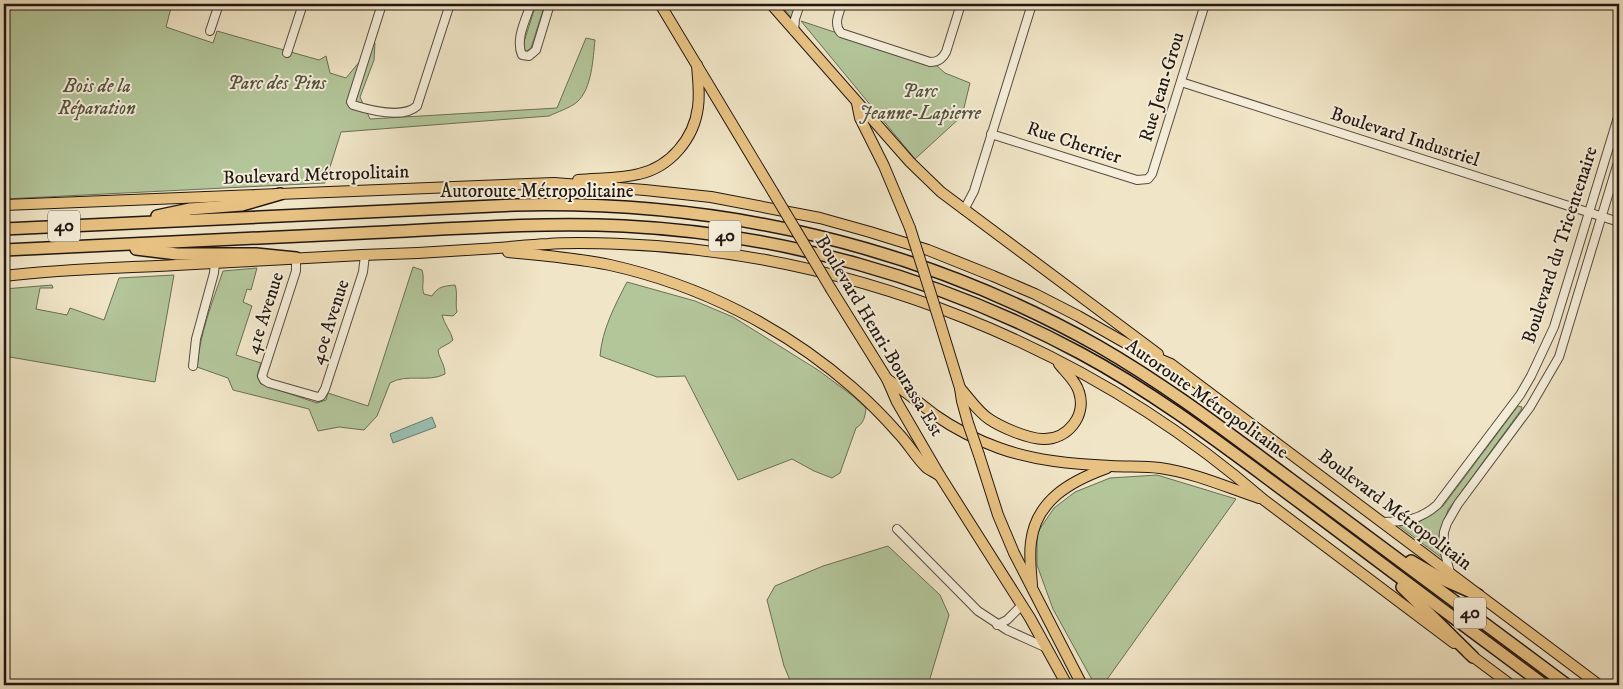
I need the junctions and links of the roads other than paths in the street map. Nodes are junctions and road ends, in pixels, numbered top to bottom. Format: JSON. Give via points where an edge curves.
{"nodes":[{"id":1,"x":219,"y":4,"type":"edge"},
{"id":2,"x":303,"y":4,"type":"edge"},
{"id":3,"x":382,"y":4,"type":"edge"},
{"id":4,"x":450,"y":4,"type":"edge"},
{"id":5,"x":531,"y":4,"type":"edge"},
{"id":6,"x":550,"y":4,"type":"edge"},
{"id":7,"x":660,"y":4,"type":"edge"},
{"id":8,"x":771,"y":4,"type":"edge"},
{"id":9,"x":800,"y":4,"type":"edge"},
{"id":10,"x":842,"y":4,"type":"edge"},
{"id":11,"x":961,"y":4,"type":"edge"},
{"id":12,"x":1032,"y":4,"type":"edge"},
{"id":13,"x":1205,"y":4,"type":"edge"},
{"id":14,"x":210,"y":31,"type":"dead end"},
{"id":15,"x":794,"y":31,"type":"junction"},
{"id":16,"x":287,"y":53,"type":"dead end"},
{"id":17,"x":697,"y":65,"type":"junction"},
{"id":18,"x":1181,"y":82,"type":"junction"},
{"id":19,"x":857,"y":102,"type":"junction"},
{"id":20,"x":1619,"y":114,"type":"edge"},
{"id":21,"x":991,"y":134,"type":"junction"},
{"id":22,"x":1619,"y":159,"type":"edge"},
{"id":23,"x":1148,"y":179,"type":"joint"},
{"id":24,"x":554,"y":183,"type":"junction"},
{"id":25,"x":280,"y":194,"type":"junction"},
{"id":26,"x":4,"y":206,"type":"edge"},
{"id":27,"x":964,"y":210,"type":"junction"},
{"id":28,"x":1589,"y":213,"type":"junction"},
{"id":29,"x":1601,"y":217,"type":"junction"},
{"id":30,"x":1619,"y":222,"type":"edge"},
{"id":31,"x":124,"y":223,"type":"junction"},
{"id":32,"x":4,"y":229,"type":"edge"},
{"id":33,"x":102,"y":245,"type":"junction"},
{"id":34,"x":482,"y":249,"type":"junction"},
{"id":35,"x":4,"y":250,"type":"edge"},
{"id":36,"x":365,"y":255,"type":"junction"},
{"id":37,"x":296,"y":258,"type":"junction"},
{"id":38,"x":214,"y":263,"type":"junction"},
{"id":39,"x":4,"y":276,"type":"edge"},
{"id":40,"x":1056,"y":359,"type":"junction"},
{"id":41,"x":1171,"y":364,"type":"junction"},
{"id":42,"x":193,"y":366,"type":"dead end"},
{"id":43,"x":262,"y":377,"type":"joint"},
{"id":44,"x":886,"y":379,"type":"junction"},
{"id":45,"x":960,"y":388,"type":"junction"},
{"id":46,"x":1518,"y":399,"type":"junction"},
{"id":47,"x":1530,"y":407,"type":"junction"},
{"id":48,"x":1112,"y":466,"type":"junction"},
{"id":49,"x":940,"y":476,"type":"junction"},
{"id":50,"x":1264,"y":500,"type":"junction"},
{"id":51,"x":1382,"y":522,"type":"junction"},
{"id":52,"x":897,"y":529,"type":"dead end"},
{"id":53,"x":1374,"y":542,"type":"junction"},
{"id":54,"x":1369,"y":554,"type":"junction"},
{"id":55,"x":1450,"y":573,"type":"junction"},
{"id":56,"x":1032,"y":588,"type":"junction"},
{"id":57,"x":1478,"y":595,"type":"junction"},
{"id":58,"x":1022,"y":605,"type":"junction"},
{"id":59,"x":1043,"y":610,"type":"junction"},
{"id":60,"x":997,"y":625,"type":"junction"},
{"id":61,"x":1047,"y":648,"type":"junction"},
{"id":62,"x":1473,"y":657,"type":"junction"},
{"id":63,"x":1067,"y":685,"type":"edge"},
{"id":64,"x":1082,"y":685,"type":"edge"},
{"id":65,"x":1511,"y":685,"type":"edge"},
{"id":66,"x":1544,"y":685,"type":"edge"},
{"id":67,"x":1566,"y":685,"type":"edge"},
{"id":68,"x":1599,"y":685,"type":"edge"}],
"edges":[{"from":1,"to":14,"type":"street"},
{"from":2,"to":16,"type":"street"},
{"from":3,"to":4,"type":"street","via":[[350,102],[378,112],[405,111],[417,106]]},
{"from":5,"to":6,"type":"street","via":[[519,41],[522,55],[530,56],[536,50]]},
{"from":7,"to":17,"type":"main road","name":"Boulevard Henri-Bourassa Est"},
{"from":8,"to":15,"type":"main road","name":"Boulevard Henri-Bourassa Est"},
{"from":9,"to":15,"type":"street"},
{"from":10,"to":11,"type":"street","via":[[837,18],[838,29],[846,35],[930,62],[940,60],[946,52]]},
{"from":12,"to":21,"type":"street"},
{"from":13,"to":18,"type":"street","name":"Rue Jean-Grou"},
{"from":15,"to":19,"type":"main road","name":"Boulevard Henri-Bourassa Est"},
{"from":17,"to":24,"type":"main road","via":[[697,114],[688,137],[673,156],[657,168],[638,174]]},
{"from":17,"to":44,"type":"main road","name":"Boulevard Henri-Bourassa Est","bridge":true},
{"from":18,"to":23,"type":"street","name":"Rue Jean-Grou"},
{"from":18,"to":28,"type":"street","name":"Boulevard Industriel"},
{"from":19,"to":27,"type":"main road","via":[[916,168]]},
{"from":19,"to":45,"type":"main road","name":"Boulevard Henri-Bourassa Est","bridge":true,"via":[[860,118],[910,228]]},
{"from":20,"to":28,"type":"street","name":"Boulevard du Tricentenaire"},
{"from":21,"to":23,"type":"street","name":"Rue Cherrier","via":[[1137,180]]},
{"from":21,"to":27,"type":"street","via":[[972,195]]},
{"from":22,"to":29,"type":"street","name":"Boulevard du Tricentenaire"},
{"from":24,"to":25,"type":"main road","name":"Boulevard Métropolitain"},
{"from":24,"to":41,"type":"main road","name":"Boulevard Métropolitain","via":[[728,200],[861,229],[928,250],[1007,282]]},
{"from":25,"to":26,"type":"main road","name":"Boulevard Métropolitain"},
{"from":25,"to":31,"type":"highway","via":[[242,205],[190,209]]},
{"from":27,"to":41,"type":"main road"},
{"from":28,"to":29,"type":"street","name":"Boulevard Industriel"},
{"from":28,"to":46,"type":"street","name":"Boulevard du Tricentenaire","via":[[1554,327]]},
{"from":29,"to":30,"type":"street","name":"Boulevard Industriel"},
{"from":29,"to":47,"type":"street","name":"Boulevard du Tricentenaire","via":[[1559,357]]},
{"from":31,"to":32,"type":"highway","name":"Autoroute Métropolitaine","number":"40"},
{"from":31,"to":53,"type":"highway","name":"Autoroute Métropolitaine","number":"40","via":[[590,205],[714,215],[836,240],[914,263],[973,286],[1031,311],[1126,362],[1184,400]]},
{"from":33,"to":35,"type":"highway","name":"Autoroute Métropolitaine","number":"40"},
{"from":33,"to":37,"type":"highway","via":[[177,254],[256,254]]},
{"from":33,"to":54,"type":"highway","name":"Autoroute Métropolitaine","number":"40","via":[[591,225],[708,234],[836,258],[908,279],[982,306],[1091,359],[1189,420]]},
{"from":34,"to":36,"type":"main road"},
{"from":34,"to":40,"type":"main road","via":[[549,244],[621,244],[770,261],[916,299]]},
{"from":34,"to":49,"type":"main road","via":[[610,265],[671,282],[734,308],[777,332],[834,372],[876,409],[927,468]]},
{"from":36,"to":37,"type":"main road"},
{"from":36,"to":43,"type":"street","name":"40e Avenue","via":[[363,272],[323,395],[313,396],[269,383]]},
{"from":37,"to":38,"type":"main road"},
{"from":37,"to":43,"type":"street","name":"41e Avenue","via":[[296,271]]},
{"from":38,"to":39,"type":"main road"},
{"from":38,"to":42,"type":"street"},
{"from":40,"to":45,"type":"main road","via":[[1074,382],[1081,402],[1075,423],[1054,438],[1034,438],[995,423],[977,410]]},
{"from":40,"to":50,"type":"main road","via":[[1162,422]]},
{"from":41,"to":51,"type":"main road","name":"Boulevard Métropolitain"},
{"from":44,"to":48,"type":"main road","via":[[944,421],[991,445],[1051,461]]},
{"from":44,"to":49,"type":"main road","name":"Boulevard Henri-Bourassa Est"},
{"from":45,"to":56,"type":"main road","name":"Boulevard Henri-Bourassa Est","bridge":true,"via":[[968,423],[1008,540]]},
{"from":46,"to":47,"type":"street"},
{"from":46,"to":51,"type":"street","name":"Boulevard du Tricentenaire","via":[[1437,505],[1414,520]]},
{"from":47,"to":55,"type":"street","name":"Boulevard du Tricentenaire","via":[[1447,523],[1443,545]]},
{"from":48,"to":50,"type":"main road","via":[[1178,471]]},
{"from":48,"to":56,"type":"main road","via":[[1070,484],[1044,509],[1031,541]]},
{"from":49,"to":58,"type":"main road","name":"Boulevard Henri-Bourassa Est"},
{"from":50,"to":62,"type":"main road"},
{"from":51,"to":55,"type":"main road","name":"Boulevard Métropolitain"},
{"from":52,"to":60,"type":"street","via":[[974,608]]},
{"from":53,"to":57,"type":"highway"},
{"from":53,"to":67,"type":"highway","name":"Autoroute Métropolitaine","number":"40"},
{"from":54,"to":62,"type":"highway"},
{"from":54,"to":66,"type":"highway","name":"Autoroute Métropolitaine","number":"40"},
{"from":55,"to":57,"type":"main road","name":"Boulevard Métropolitain"},
{"from":56,"to":59,"type":"main road","name":"Boulevard Henri-Bourassa Est"},
{"from":57,"to":68,"type":"main road","name":"Boulevard Métropolitain"},
{"from":58,"to":59,"type":"main road"},
{"from":58,"to":60,"type":"street"},
{"from":58,"to":61,"type":"main road","name":"Boulevard Henri-Bourassa Est"},
{"from":59,"to":64,"type":"main road","name":"Boulevard Henri-Bourassa Est"},
{"from":60,"to":61,"type":"street"},
{"from":61,"to":63,"type":"main road","name":"Boulevard Henri-Bourassa Est"},
{"from":62,"to":65,"type":"main road"}]}
